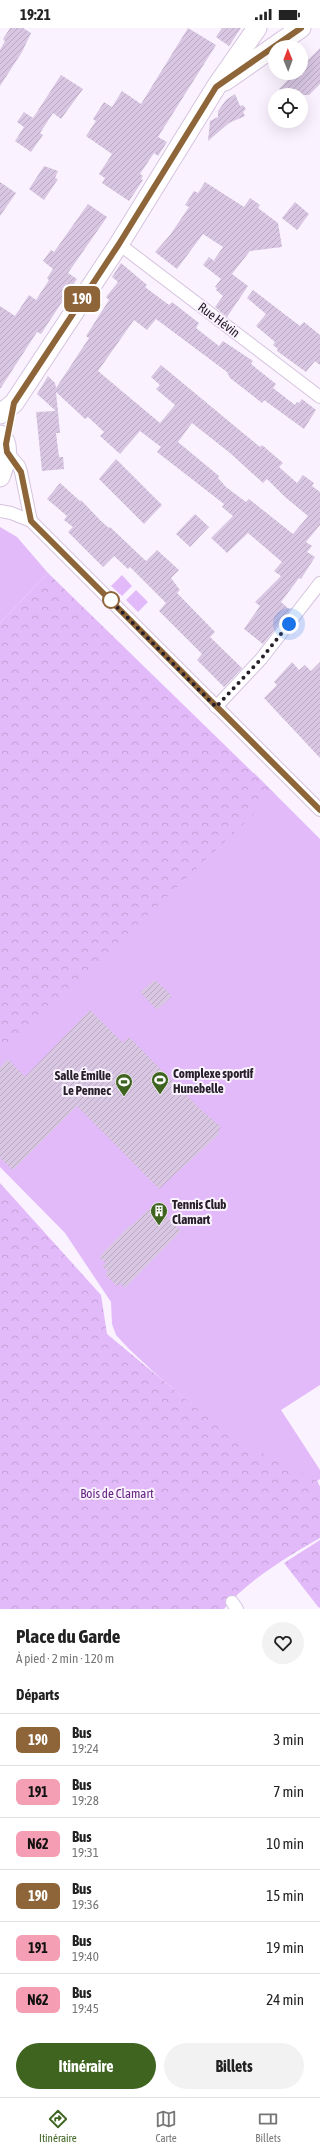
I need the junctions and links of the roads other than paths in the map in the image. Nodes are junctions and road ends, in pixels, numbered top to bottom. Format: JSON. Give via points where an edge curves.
{"nodes":[{"id":1,"x":257,"y":28,"type":"edge"},
{"id":2,"x":301,"y":28,"type":"edge"},
{"id":3,"x":216,"y":87,"type":"junction"},
{"id":4,"x":119,"y":244,"type":"junction"},
{"id":5,"x":320,"y":397,"type":"edge"},
{"id":6,"x":7,"y":408,"type":"edge"},
{"id":7,"x":4,"y":444,"type":"edge"},
{"id":8,"x":0,"y":477,"type":"edge"},
{"id":9,"x":0,"y":511,"type":"edge"},
{"id":10,"x":31,"y":521,"type":"junction"},
{"id":11,"x":320,"y":583,"type":"edge"},
{"id":12,"x":216,"y":707,"type":"junction"},
{"id":13,"x":320,"y":810,"type":"edge"},
{"id":14,"x":320,"y":820,"type":"edge"}],
"edges":[{"from":1,"to":3,"type":"main road"},
{"from":2,"to":3,"type":"main road"},
{"from":3,"to":4,"type":"main road"},
{"from":4,"to":5,"type":"street","name":"Rue Hévin"},
{"from":4,"to":6,"type":"main road"},
{"from":6,"to":7,"type":"main road"},
{"from":7,"to":8,"type":"main road","via":[[5,466]]},
{"from":7,"to":10,"type":"street","via":[[21,472]]},
{"from":9,"to":10,"type":"street"},
{"from":10,"to":12,"type":"street"},
{"from":11,"to":12,"type":"street","via":[[261,659]]},
{"from":12,"to":13,"type":"street"},
{"from":12,"to":14,"type":"street","via":[[223,720]]}]}
